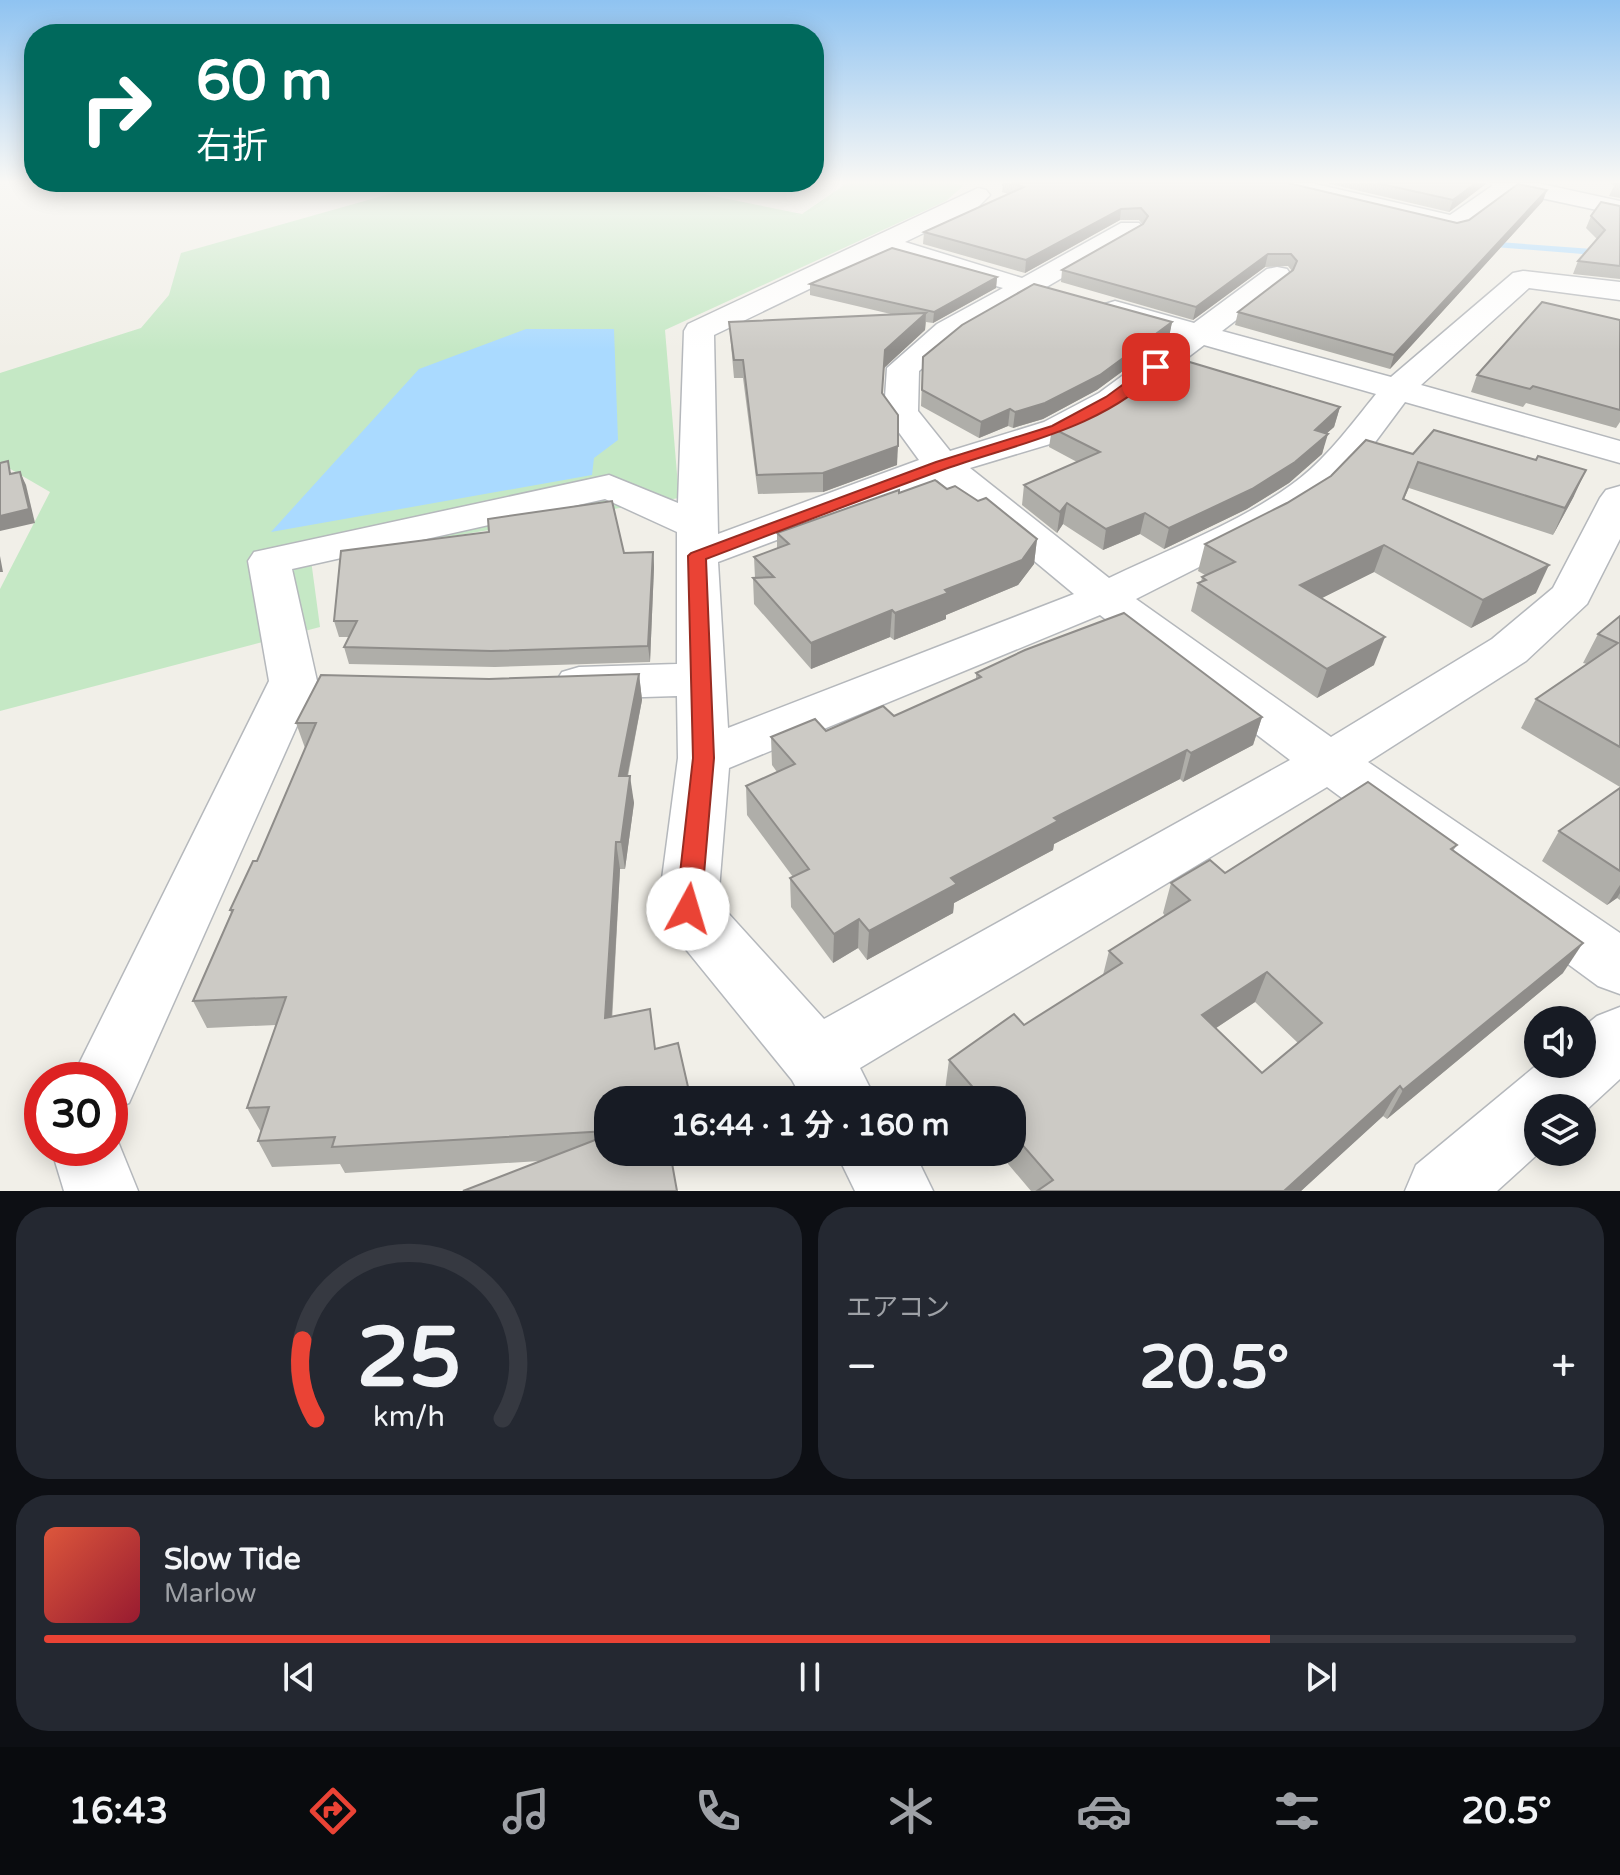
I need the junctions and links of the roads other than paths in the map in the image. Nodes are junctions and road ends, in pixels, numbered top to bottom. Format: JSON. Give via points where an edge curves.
{"nodes":[{"id":1,"x":888,"y":239,"type":"edge"},
{"id":2,"x":1112,"y":239,"type":"edge"},
{"id":3,"x":878,"y":243,"type":"junction"},
{"id":4,"x":1277,"y":275,"type":"dead end"},
{"id":5,"x":1029,"y":286,"type":"junction"},
{"id":6,"x":1620,"y":291,"type":"edge"},
{"id":7,"x":1201,"y":334,"type":"junction"},
{"id":8,"x":1397,"y":389,"type":"junction"},
{"id":9,"x":1620,"y":452,"type":"edge"},
{"id":10,"x":942,"y":465,"type":"junction"},
{"id":11,"x":1620,"y":498,"type":"edge"},
{"id":12,"x":697,"y":541,"type":"junction"},
{"id":13,"x":1105,"y":597,"type":"junction"},
{"id":14,"x":701,"y":679,"type":"junction"},
{"id":15,"x":543,"y":684,"type":"edge"},
{"id":16,"x":704,"y":758,"type":"junction"},
{"id":17,"x":1329,"y":762,"type":"junction"},
{"id":18,"x":1620,"y":967,"type":"edge"},
{"id":19,"x":1620,"y":1037,"type":"edge"},
{"id":20,"x":115,"y":1062,"type":"edge"},
{"id":21,"x":828,"y":1079,"type":"edge"},
{"id":22,"x":93,"y":1166,"type":"edge"},
{"id":23,"x":881,"y":1166,"type":"edge"},
{"id":24,"x":101,"y":1191,"type":"edge"},
{"id":25,"x":896,"y":1191,"type":"edge"},
{"id":26,"x":1442,"y":1191,"type":"edge"}],
"edges":[{"from":1,"to":3,"type":"street"},
{"from":2,"to":5,"type":"street"},
{"from":3,"to":5,"type":"street"},
{"from":3,"to":12,"type":"street","via":[[699,331]]},
{"from":4,"to":7,"type":"street"},
{"from":5,"to":7,"type":"street"},
{"from":5,"to":10,"type":"street","via":[[948,331],[903,368],[901,412]]},
{"from":6,"to":8,"type":"street","via":[[1523,279]]},
{"from":7,"to":8,"type":"street"},
{"from":7,"to":10,"type":"street","via":[[1111,400],[1057,430]]},
{"from":8,"to":9,"type":"street"},
{"from":8,"to":13,"type":"street","via":[[1307,492]]},
{"from":10,"to":12,"type":"street"},
{"from":10,"to":13,"type":"street"},
{"from":11,"to":17,"type":"street","via":[[1571,595],[1509,650]]},
{"from":12,"to":14,"type":"street"},
{"from":12,"to":20,"type":"street","via":[[609,487],[269,561],[316,682]]},
{"from":13,"to":16,"type":"street"},
{"from":13,"to":17,"type":"street"},
{"from":14,"to":15,"type":"street"},
{"from":14,"to":16,"type":"street"},
{"from":16,"to":21,"type":"street","via":[[688,909]]},
{"from":17,"to":18,"type":"street"},
{"from":17,"to":21,"type":"street"},
{"from":19,"to":26,"type":"street"},
{"from":22,"to":24,"type":"street"},
{"from":23,"to":25,"type":"street"}]}
